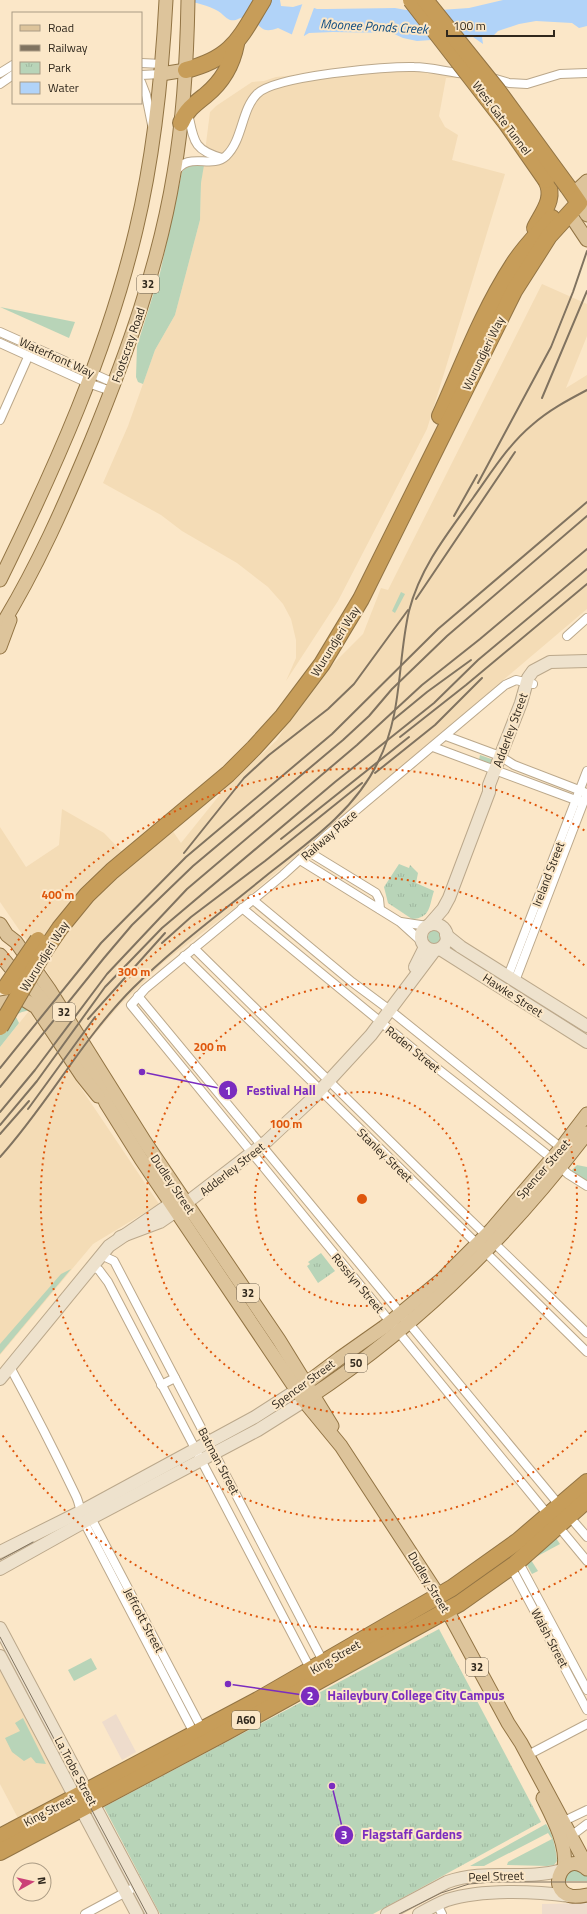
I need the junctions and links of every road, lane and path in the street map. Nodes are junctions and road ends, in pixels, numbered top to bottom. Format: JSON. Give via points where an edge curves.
{"nodes":[{"id":1,"x":166,"y":0,"type":"edge"},
{"id":2,"x":188,"y":0,"type":"edge"},
{"id":3,"x":263,"y":0,"type":"edge"},
{"id":4,"x":411,"y":0,"type":"edge"},
{"id":5,"x":425,"y":0,"type":"edge"},
{"id":6,"x":236,"y":44,"type":"junction"},
{"id":7,"x":142,"y":63,"type":"edge"},
{"id":8,"x":12,"y":67,"type":"edge"},
{"id":9,"x":162,"y":69,"type":"junction"},
{"id":10,"x":186,"y":70,"type":"junction"},
{"id":11,"x":0,"y":73,"type":"edge"},
{"id":12,"x":587,"y":74,"type":"edge"},
{"id":13,"x":142,"y":75,"type":"edge"},
{"id":14,"x":12,"y":76,"type":"edge"},
{"id":15,"x":0,"y":84,"type":"edge"},
{"id":16,"x":142,"y":85,"type":"edge"},
{"id":17,"x":184,"y":117,"type":"junction"},
{"id":18,"x":154,"y":135,"type":"junction"},
{"id":19,"x":223,"y":158,"type":"junction"},
{"id":20,"x":174,"y":173,"type":"junction"},
{"id":21,"x":546,"y":180,"type":"junction"},
{"id":22,"x":587,"y":181,"type":"edge"},
{"id":23,"x":576,"y":204,"type":"edge"},
{"id":24,"x":587,"y":240,"type":"edge"},
{"id":25,"x":521,"y":253,"type":"junction"},
{"id":26,"x":0,"y":332,"type":"edge"},
{"id":27,"x":0,"y":344,"type":"edge"},
{"id":28,"x":28,"y":357,"type":"junction"},
{"id":29,"x":90,"y":378,"type":"junction"},
{"id":30,"x":113,"y":387,"type":"junction"},
{"id":31,"x":0,"y":420,"type":"edge"},
{"id":32,"x":0,"y":580,"type":"edge"},
{"id":33,"x":16,"y":601,"type":"junction"},
{"id":34,"x":587,"y":618,"type":"edge"},
{"id":35,"x":0,"y":628,"type":"edge"},
{"id":36,"x":567,"y":636,"type":"dead end"},
{"id":37,"x":0,"y":647,"type":"edge"},
{"id":38,"x":587,"y":661,"type":"edge"},
{"id":39,"x":587,"y":669,"type":"edge"},
{"id":40,"x":534,"y":678,"type":"junction"},
{"id":41,"x":446,"y":736,"type":"junction"},
{"id":42,"x":433,"y":747,"type":"junction"},
{"id":43,"x":502,"y":757,"type":"junction"},
{"id":44,"x":497,"y":771,"type":"junction"},
{"id":45,"x":587,"y":771,"type":"edge"},
{"id":46,"x":585,"y":792,"type":"edge"},
{"id":47,"x":582,"y":802,"type":"edge"},
{"id":48,"x":310,"y":852,"type":"junction"},
{"id":49,"x":300,"y":860,"type":"junction"},
{"id":50,"x":252,"y":899,"type":"junction"},
{"id":51,"x":242,"y":908,"type":"junction"},
{"id":52,"x":380,"y":909,"type":"junction"},
{"id":53,"x":444,"y":909,"type":"junction"},
{"id":54,"x":400,"y":922,"type":"junction"},
{"id":55,"x":428,"y":926,"type":"junction"},
{"id":56,"x":4,"y":930,"type":"edge"},
{"id":57,"x":444,"y":931,"type":"junction"},
{"id":58,"x":430,"y":947,"type":"junction"},
{"id":59,"x":194,"y":948,"type":"junction"},
{"id":60,"x":0,"y":955,"type":"edge"},
{"id":61,"x":184,"y":956,"type":"junction"},
{"id":62,"x":15,"y":973,"type":"junction"},
{"id":63,"x":41,"y":978,"type":"junction"},
{"id":64,"x":512,"y":978,"type":"junction"},
{"id":65,"x":0,"y":982,"type":"edge"},
{"id":66,"x":508,"y":991,"type":"junction"},
{"id":67,"x":138,"y":996,"type":"junction"},
{"id":68,"x":0,"y":1001,"type":"edge"},
{"id":69,"x":131,"y":1004,"type":"joint"},
{"id":70,"x":389,"y":1009,"type":"junction"},
{"id":71,"x":379,"y":1021,"type":"junction"},
{"id":72,"x":0,"y":1027,"type":"edge"},
{"id":73,"x":583,"y":1032,"type":"edge"},
{"id":74,"x":328,"y":1079,"type":"junction"},
{"id":75,"x":318,"y":1089,"type":"junction"},
{"id":76,"x":106,"y":1103,"type":"junction"},
{"id":77,"x":587,"y":1114,"type":"edge"},
{"id":78,"x":587,"y":1133,"type":"edge"},
{"id":79,"x":548,"y":1137,"type":"junction"},
{"id":80,"x":260,"y":1143,"type":"junction"},
{"id":81,"x":539,"y":1149,"type":"junction"},
{"id":82,"x":250,"y":1151,"type":"junction"},
{"id":83,"x":565,"y":1151,"type":"junction"},
{"id":84,"x":556,"y":1163,"type":"junction"},
{"id":85,"x":587,"y":1186,"type":"edge"},
{"id":86,"x":179,"y":1204,"type":"junction"},
{"id":87,"x":486,"y":1244,"type":"junction"},
{"id":88,"x":101,"y":1255,"type":"junction"},
{"id":89,"x":92,"y":1266,"type":"junction"},
{"id":90,"x":405,"y":1319,"type":"junction"},
{"id":91,"x":394,"y":1328,"type":"junction"},
{"id":92,"x":587,"y":1333,"type":"edge"},
{"id":93,"x":587,"y":1352,"type":"edge"},
{"id":94,"x":340,"y":1358,"type":"junction"},
{"id":95,"x":10,"y":1367,"type":"junction"},
{"id":96,"x":348,"y":1369,"type":"junction"},
{"id":97,"x":175,"y":1378,"type":"junction"},
{"id":98,"x":0,"y":1379,"type":"edge"},
{"id":99,"x":161,"y":1385,"type":"junction"},
{"id":100,"x":305,"y":1392,"type":"junction"},
{"id":101,"x":190,"y":1406,"type":"junction"},
{"id":102,"x":263,"y":1412,"type":"junction"},
{"id":103,"x":176,"y":1413,"type":"junction"},
{"id":104,"x":270,"y":1423,"type":"junction"},
{"id":105,"x":201,"y":1427,"type":"junction"},
{"id":106,"x":188,"y":1434,"type":"junction"},
{"id":107,"x":208,"y":1442,"type":"junction"},
{"id":108,"x":196,"y":1448,"type":"junction"},
{"id":109,"x":215,"y":1453,"type":"junction"},
{"id":110,"x":202,"y":1460,"type":"junction"},
{"id":111,"x":168,"y":1463,"type":"junction"},
{"id":112,"x":174,"y":1475,"type":"junction"},
{"id":113,"x":587,"y":1482,"type":"edge"},
{"id":114,"x":587,"y":1500,"type":"edge"},
{"id":115,"x":245,"y":1510,"type":"junction"},
{"id":116,"x":84,"y":1512,"type":"junction"},
{"id":117,"x":232,"y":1518,"type":"junction"},
{"id":118,"x":563,"y":1518,"type":"junction"},
{"id":119,"x":587,"y":1526,"type":"edge"},
{"id":120,"x":587,"y":1537,"type":"edge"},
{"id":121,"x":260,"y":1540,"type":"junction"},
{"id":122,"x":247,"y":1547,"type":"junction"},
{"id":123,"x":0,"y":1552,"type":"edge"},
{"id":124,"x":587,"y":1561,"type":"edge"},
{"id":125,"x":515,"y":1564,"type":"junction"},
{"id":126,"x":0,"y":1569,"type":"edge"},
{"id":127,"x":278,"y":1575,"type":"junction"},
{"id":128,"x":265,"y":1582,"type":"junction"},
{"id":129,"x":531,"y":1595,"type":"junction"},
{"id":130,"x":439,"y":1596,"type":"junction"},
{"id":131,"x":446,"y":1610,"type":"junction"},
{"id":132,"x":304,"y":1624,"type":"junction"},
{"id":133,"x":0,"y":1628,"type":"edge"},
{"id":134,"x":290,"y":1631,"type":"junction"},
{"id":135,"x":0,"y":1656,"type":"edge"},
{"id":136,"x":320,"y":1672,"type":"junction"},
{"id":137,"x":587,"y":1690,"type":"edge"},
{"id":138,"x":587,"y":1710,"type":"edge"},
{"id":139,"x":508,"y":1723,"type":"junction"},
{"id":140,"x":587,"y":1724,"type":"edge"},
{"id":141,"x":201,"y":1737,"type":"junction"},
{"id":142,"x":528,"y":1755,"type":"junction"},
{"id":143,"x":83,"y":1800,"type":"junction"},
{"id":144,"x":587,"y":1810,"type":"edge"},
{"id":145,"x":564,"y":1821,"type":"junction"},
{"id":146,"x":587,"y":1824,"type":"edge"},
{"id":147,"x":0,"y":1837,"type":"edge"},
{"id":148,"x":573,"y":1838,"type":"junction"},
{"id":149,"x":0,"y":1852,"type":"edge"},
{"id":150,"x":563,"y":1854,"type":"junction"},
{"id":151,"x":587,"y":1867,"type":"edge"},
{"id":152,"x":563,"y":1869,"type":"junction"},
{"id":153,"x":137,"y":1886,"type":"junction"},
{"id":154,"x":432,"y":1891,"type":"junction"},
{"id":155,"x":125,"y":1892,"type":"junction"},
{"id":156,"x":581,"y":1895,"type":"edge"},
{"id":157,"x":440,"y":1909,"type":"edge"},
{"id":158,"x":85,"y":1914,"type":"edge"},
{"id":159,"x":136,"y":1914,"type":"edge"},
{"id":160,"x":152,"y":1914,"type":"edge"},
{"id":161,"x":387,"y":1914,"type":"edge"},
{"id":162,"x":420,"y":1914,"type":"edge"}],
"edges":[{"from":1,"to":9,"type":"main road","name":"Footscray Road","number":"32"},
{"from":2,"to":10,"type":"main road","name":"Footscray Road","number":"32"},
{"from":3,"to":6,"type":"highway"},
{"from":4,"to":21,"type":"highway","name":"West Gate Tunnel","bridge":true,"via":[[507,124]]},
{"from":5,"to":23,"type":"highway","name":"West Gate Tunnel","bridge":true,"via":[[498,91]]},
{"from":6,"to":10,"type":"highway","via":[[212,62]]},
{"from":6,"to":17,"type":"highway","via":[[232,61],[222,78]]},
{"from":7,"to":9,"type":"street"},
{"from":8,"to":11,"type":"street"},
{"from":9,"to":10,"type":"main road"},
{"from":9,"to":13,"type":"street"},
{"from":9,"to":18,"type":"main road","name":"Footscray Road","number":"32"},
{"from":10,"to":17,"type":"main road","name":"Footscray Road","number":"32"},
{"from":12,"to":19,"type":"street","via":[[560,74],[519,84],[477,74],[414,67],[366,70],[283,83],[266,88],[257,94],[231,149]]},
{"from":14,"to":15,"type":"street"},
{"from":16,"to":18,"type":"street"},
{"from":17,"to":19,"type":"street","via":[[203,152]]},
{"from":17,"to":20,"type":"main road","name":"Footscray Road","number":"32"},
{"from":18,"to":29,"type":"main road","name":"Footscray Road","number":"32","via":[[136,229],[116,303]]},
{"from":19,"to":20,"type":"street","via":[[212,161],[189,161]]},
{"from":20,"to":30,"type":"main road","name":"Footscray Road","number":"32","via":[[150,277]]},
{"from":21,"to":23,"type":"highway","name":"West Gate Tunnel"},
{"from":21,"to":25,"type":"highway","via":[[550,198]]},
{"from":22,"to":23,"type":"main road","name":"Wurundjeri Way"},
{"from":23,"to":24,"type":"main road","name":"West Gate Tunnel"},
{"from":23,"to":25,"type":"highway","name":"Wurundjeri Way"},
{"from":23,"to":72,"type":"highway","name":"Wurundjeri Way","bridge":true,"via":[[546,242],[514,291],[361,599],[322,664],[283,716],[239,764],[117,866],[87,895],[49,945]]},
{"from":25,"to":68,"type":"highway","name":"Wurundjeri Way","bridge":true,"via":[[493,301],[363,575],[313,659],[268,718],[220,768],[81,887],[52,920]]},
{"from":26,"to":29,"type":"street","name":"Waterfront Way"},
{"from":27,"to":28,"type":"street","name":"Waterfront Way"},
{"from":28,"to":29,"type":"street","name":"Waterfront Way"},
{"from":28,"to":31,"type":"street"},
{"from":29,"to":30,"type":"street","name":"Waterfront Way"},
{"from":29,"to":30,"type":"street","name":"Waterfront Way"},
{"from":29,"to":32,"type":"main road","name":"Footscray Road","number":"32"},
{"from":30,"to":33,"type":"main road","name":"Footscray Road","number":"32","via":[[72,488]]},
{"from":33,"to":35,"type":"main road","name":"Footscray Road"},
{"from":33,"to":37,"type":"main road","name":"Footscray Road","number":"32"},
{"from":34,"to":36,"type":"street"},
{"from":38,"to":40,"type":"street","via":[[554,661],[543,664]]},
{"from":39,"to":40,"type":"street","via":[[553,669]]},
{"from":40,"to":41,"type":"street","name":"Railway Place","via":[[509,682]]},
{"from":40,"to":43,"type":"street","name":"Adderley Street"},
{"from":41,"to":42,"type":"street","name":"Railway Place"},
{"from":41,"to":43,"type":"street"},
{"from":42,"to":44,"type":"street"},
{"from":42,"to":48,"type":"street","name":"Railway Place","via":[[328,834]]},
{"from":43,"to":44,"type":"street","name":"Adderley Street"},
{"from":43,"to":46,"type":"street","via":[[514,765]]},
{"from":44,"to":47,"type":"street"},
{"from":44,"to":53,"type":"street","name":"Adderley Street","via":[[494,786],[489,792]]},
{"from":45,"to":46,"type":"street","name":"Ireland Street"},
{"from":46,"to":47,"type":"street","name":"Ireland Street"},
{"from":47,"to":64,"type":"street","name":"Ireland Street"},
{"from":48,"to":49,"type":"street","name":"Railway Place"},
{"from":48,"to":52,"type":"street","via":[[374,892],[378,897]]},
{"from":49,"to":50,"type":"street","name":"Railway Place"},
{"from":49,"to":52,"type":"street","name":"Hawke Street"},
{"from":50,"to":51,"type":"street","name":"Railway Place"},
{"from":50,"to":70,"type":"street","name":"Roden Street","via":[[352,982]]},
{"from":51,"to":59,"type":"street","name":"Railway Place"},
{"from":51,"to":71,"type":"street","name":"Roden Street"},
{"from":52,"to":54,"type":"street","name":"Hawke Street"},
{"from":53,"to":55,"type":"street","name":"Adderley Street"},
{"from":53,"to":57,"type":"street","name":"Adderley Street"},
{"from":54,"to":55,"type":"street","name":"Hawke Street"},
{"from":54,"to":58,"type":"street","name":"Hawke Street"},
{"from":55,"to":57,"type":"street","via":[[436,924]]},
{"from":55,"to":58,"type":"street","via":[[422,931]]},
{"from":56,"to":62,"type":"main road"},
{"from":56,"to":63,"type":"main road","name":"Dudley Street","number":"32","via":[[16,942]]},
{"from":57,"to":58,"type":"street","via":[[445,943]]},
{"from":57,"to":64,"type":"street","name":"Hawke Street","via":[[462,947]]},
{"from":58,"to":66,"type":"street","name":"Hawke Street"},
{"from":58,"to":70,"type":"street","name":"Adderley Street","via":[[413,978]]},
{"from":59,"to":61,"type":"street","name":"Railway Place"},
{"from":59,"to":74,"type":"street","name":"Stanley Street"},
{"from":60,"to":62,"type":"main road","name":"Dudley Street","number":"32"},
{"from":61,"to":67,"type":"street","name":"Railway Place"},
{"from":61,"to":75,"type":"street","name":"Stanley Street"},
{"from":62,"to":63,"type":"main road"},
{"from":62,"to":65,"type":"main road"},
{"from":62,"to":68,"type":"main road","name":"Wurundjeri Way","via":[[11,988]]},
{"from":62,"to":76,"type":"main road","name":"Dudley Street","number":"32","via":[[40,997],[80,1054]]},
{"from":63,"to":86,"type":"main road","name":"Dudley Street","number":"32","via":[[145,1142]]},
{"from":64,"to":66,"type":"street"},
{"from":64,"to":73,"type":"street","name":"Hawke Street"},
{"from":66,"to":73,"type":"street","name":"Hawke Street"},
{"from":67,"to":69,"type":"street","name":"Railway Place"},
{"from":67,"to":80,"type":"street","name":"Rosslyn Street"},
{"from":68,"to":76,"type":"main road","via":[[29,1001],[36,1007],[91,1088]]},
{"from":69,"to":82,"type":"street","name":"Rosslyn Street"},
{"from":70,"to":71,"type":"street","name":"Adderley Street"},
{"from":70,"to":79,"type":"street","name":"Roden Street"},
{"from":71,"to":74,"type":"street","name":"Adderley Street"},
{"from":71,"to":81,"type":"street","name":"Roden Street"},
{"from":74,"to":75,"type":"street","name":"Adderley Street"},
{"from":74,"to":87,"type":"street","name":"Stanley Street"},
{"from":75,"to":80,"type":"street","name":"Adderley Street"},
{"from":75,"to":87,"type":"street","name":"Stanley Street"},
{"from":76,"to":86,"type":"main road","name":"Dudley Street","number":"32"},
{"from":77,"to":83,"type":"main road","name":"Spencer Street","number":"50"},
{"from":78,"to":83,"type":"main road","name":"Spencer Street","number":"50"},
{"from":79,"to":81,"type":"street"},
{"from":79,"to":83,"type":"street","name":"Roden Street"},
{"from":80,"to":82,"type":"street","name":"Adderley Street"},
{"from":80,"to":90,"type":"street","name":"Rosslyn Street"},
{"from":81,"to":84,"type":"street","name":"Roden Street"},
{"from":82,"to":86,"type":"street","name":"Adderley Street"},
{"from":82,"to":91,"type":"street","name":"Rosslyn Street"},
{"from":83,"to":84,"type":"main road","name":"Spencer Street","number":"50"},
{"from":84,"to":85,"type":"street","name":"Roden Street"},
{"from":84,"to":87,"type":"main road","name":"Spencer Street","number":"50"},
{"from":86,"to":88,"type":"street","name":"Adderley Street","via":[[160,1222],[120,1237]]},
{"from":86,"to":100,"type":"main road","name":"Dudley Street","number":"32"},
{"from":87,"to":90,"type":"main road","name":"Spencer Street","number":"50"},
{"from":87,"to":92,"type":"street","name":"Stanley Street"},
{"from":87,"to":93,"type":"street","name":"Stanley Street"},
{"from":88,"to":89,"type":"street","name":"Adderley Street"},
{"from":88,"to":97,"type":"street","name":"Batman Street","via":[[114,1261]]},
{"from":89,"to":95,"type":"street","name":"Adderley Street"},
{"from":89,"to":99,"type":"street","name":"Batman Street","via":[[106,1278]]},
{"from":90,"to":91,"type":"main road","name":"Spencer Street","number":"50"},
{"from":90,"to":118,"type":"street","name":"Rosslyn Street"},
{"from":91,"to":94,"type":"main road","name":"Spencer Street","number":"50"},
{"from":91,"to":96,"type":"main road","name":"Spencer Street","number":"50"},
{"from":91,"to":118,"type":"street","name":"Rosslyn Street"},
{"from":94,"to":96,"type":"main road"},
{"from":94,"to":100,"type":"main road","name":"Spencer Street","number":"50"},
{"from":95,"to":98,"type":"street","name":"Adderley Street"},
{"from":95,"to":116,"type":"street","name":"Jeffcott Street"},
{"from":96,"to":100,"type":"main road","name":"Spencer Street","number":"50"},
{"from":97,"to":99,"type":"street"},
{"from":97,"to":101,"type":"street","name":"Batman Street"},
{"from":99,"to":103,"type":"street","name":"Batman Street"},
{"from":100,"to":102,"type":"street","name":"Spencer Street","number":"50"},
{"from":100,"to":104,"type":"street","name":"Spencer Street","number":"50"},
{"from":100,"to":130,"type":"main road","name":"Dudley Street","number":"32"},
{"from":101,"to":103,"type":"street"},
{"from":101,"to":105,"type":"street","name":"Batman Street"},
{"from":102,"to":104,"type":"street"},
{"from":102,"to":107,"type":"street","name":"Spencer Street","number":"50"},
{"from":103,"to":106,"type":"street","name":"Batman Street"},
{"from":104,"to":109,"type":"street","name":"Spencer Street","number":"50"},
{"from":105,"to":106,"type":"street"},
{"from":105,"to":107,"type":"street","name":"Batman Street"},
{"from":106,"to":108,"type":"street","name":"Batman Street"},
{"from":107,"to":108,"type":"street","name":"Spencer Street","number":"50"},
{"from":107,"to":109,"type":"street","name":"Batman Street"},
{"from":108,"to":110,"type":"street","name":"Batman Street"},
{"from":108,"to":111,"type":"street","name":"Spencer Street","number":"50"},
{"from":109,"to":110,"type":"street","name":"Spencer Street","number":"50"},
{"from":109,"to":115,"type":"street","name":"Batman Street"},
{"from":110,"to":112,"type":"street","name":"Spencer Street","number":"50"},
{"from":110,"to":117,"type":"street","name":"Batman Street"},
{"from":111,"to":112,"type":"street"},
{"from":111,"to":116,"type":"street","name":"Spencer Street","number":"50"},
{"from":112,"to":116,"type":"street","name":"Spencer Street","number":"50"},
{"from":113,"to":118,"type":"highway","name":"King Street","number":"A60"},
{"from":114,"to":118,"type":"highway","name":"King Street","number":"A60"},
{"from":115,"to":117,"type":"street"},
{"from":115,"to":121,"type":"street","name":"Batman Street"},
{"from":116,"to":123,"type":"street","name":"Spencer Street","number":"50"},
{"from":116,"to":126,"type":"street","name":"Spencer Street","number":"50"},
{"from":116,"to":141,"type":"street","name":"Jeffcott Street"},
{"from":117,"to":122,"type":"street","name":"Batman Street"},
{"from":118,"to":119,"type":"street"},
{"from":118,"to":120,"type":"street","name":"Rosslyn Street"},
{"from":118,"to":124,"type":"street","name":"Rosslyn Street"},
{"from":118,"to":125,"type":"highway","name":"King Street","number":"A60"},
{"from":118,"to":130,"type":"highway","name":"King Street","number":"A60","via":[[506,1551]]},
{"from":121,"to":122,"type":"street"},
{"from":121,"to":127,"type":"street","name":"Batman Street"},
{"from":122,"to":128,"type":"street","name":"Batman Street"},
{"from":125,"to":129,"type":"street","name":"Walsh Street"},
{"from":125,"to":131,"type":"highway","name":"King Street","number":"A60","via":[[486,1586]]},
{"from":127,"to":128,"type":"street"},
{"from":127,"to":132,"type":"street","name":"Batman Street"},
{"from":128,"to":134,"type":"street","name":"Batman Street"},
{"from":129,"to":137,"type":"street","name":"Walsh Street"},
{"from":129,"to":138,"type":"street","name":"Walsh Street"},
{"from":130,"to":131,"type":"highway","name":"Dudley Street","number":"32"},
{"from":130,"to":136,"type":"highway","name":"King Street","number":"A60"},
{"from":131,"to":136,"type":"highway","name":"King Street","number":"A60"},
{"from":131,"to":139,"type":"main road","name":"Dudley Street","number":"32"},
{"from":132,"to":134,"type":"street"},
{"from":132,"to":136,"type":"street","name":"Batman Street"},
{"from":133,"to":143,"type":"street","name":"La Trobe Street"},
{"from":134,"to":136,"type":"street","name":"Batman Street"},
{"from":135,"to":143,"type":"street","name":"La Trobe Street"},
{"from":136,"to":141,"type":"highway","name":"King Street","number":"A60"},
{"from":139,"to":142,"type":"main road","name":"Dudley Street","number":"32"},
{"from":139,"to":150,"type":"main road","name":"Dudley Street","number":"32","via":[[509,1734],[550,1815]]},
{"from":140,"to":142,"type":"street"},
{"from":141,"to":143,"type":"highway","name":"King Street","number":"A60"},
{"from":142,"to":145,"type":"main road","name":"Dudley Street","number":"32"},
{"from":143,"to":147,"type":"highway","name":"King Street","number":"A60"},
{"from":143,"to":149,"type":"highway","name":"King Street","number":"A60"},
{"from":143,"to":153,"type":"street","name":"La Trobe Street"},
{"from":143,"to":155,"type":"street","name":"La Trobe Street"},
{"from":144,"to":145,"type":"street"},
{"from":145,"to":148,"type":"main road","name":"Dudley Street","number":"32"},
{"from":145,"to":150,"type":"main road","via":[[562,1828],[567,1846]]},
{"from":146,"to":148,"type":"street","via":[[575,1833]]},
{"from":148,"to":151,"type":"main road","name":"Dudley Street","number":"32"},
{"from":150,"to":152,"type":"main road","name":"Dudley Street","number":"32"},
{"from":151,"to":152,"type":"main road","number":"32","via":[[573,1864]]},
{"from":152,"to":154,"type":"street","name":"Peel Street","via":[[538,1875],[463,1877],[449,1881]]},
{"from":152,"to":156,"type":"main road","number":"32","via":[[559,1878],[562,1891]]},
{"from":153,"to":155,"type":"street"},
{"from":153,"to":160,"type":"street","name":"La Trobe Street"},
{"from":154,"to":157,"type":"street"},
{"from":154,"to":161,"type":"street","name":"Peel Street"},
{"from":155,"to":158,"type":"street"},
{"from":155,"to":159,"type":"street","name":"La Trobe Street"},
{"from":156,"to":157,"type":"street","name":"Peel Street","via":[[485,1894],[458,1898]]},
{"from":157,"to":162,"type":"street","name":"Peel Street"}]}
